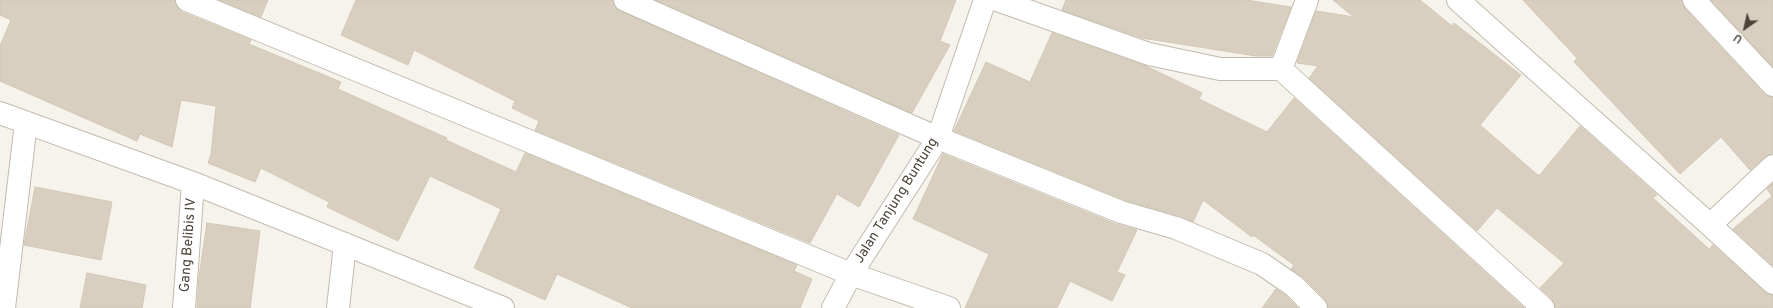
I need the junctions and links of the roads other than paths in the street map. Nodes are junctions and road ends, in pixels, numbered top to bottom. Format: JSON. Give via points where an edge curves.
{"nodes":[{"id":1,"x":187,"y":0,"type":"edge"},
{"id":2,"x":625,"y":0,"type":"edge"},
{"id":3,"x":985,"y":0,"type":"edge"},
{"id":4,"x":998,"y":0,"type":"edge"},
{"id":5,"x":1307,"y":0,"type":"edge"},
{"id":6,"x":1458,"y":0,"type":"edge"},
{"id":7,"x":1694,"y":0,"type":"edge"},
{"id":8,"x":1281,"y":69,"type":"junction"},
{"id":9,"x":1773,"y":84,"type":"edge"},
{"id":10,"x":0,"y":113,"type":"edge"},
{"id":11,"x":26,"y":123,"type":"junction"},
{"id":12,"x":938,"y":138,"type":"junction"},
{"id":13,"x":1773,"y":166,"type":"edge"},
{"id":14,"x":194,"y":183,"type":"junction"},
{"id":15,"x":1710,"y":225,"type":"junction"},
{"id":16,"x":345,"y":244,"type":"junction"},
{"id":17,"x":851,"y":274,"type":"junction"},
{"id":18,"x":1773,"y":283,"type":"edge"},
{"id":19,"x":463,"y":300,"type":"edge"},
{"id":20,"x":4,"y":308,"type":"edge"},
{"id":21,"x":184,"y":308,"type":"edge"},
{"id":22,"x":338,"y":308,"type":"edge"},
{"id":23,"x":503,"y":308,"type":"edge"},
{"id":24,"x":833,"y":308,"type":"edge"},
{"id":25,"x":949,"y":308,"type":"edge"},
{"id":26,"x":1316,"y":308,"type":"edge"},
{"id":27,"x":1543,"y":308,"type":"edge"}],
"edges":[{"from":1,"to":17,"type":"street"},
{"from":2,"to":12,"type":"street"},
{"from":3,"to":12,"type":"street","name":"Jalan Tanjung Buntung"},
{"from":4,"to":8,"type":"street","via":[[1149,54],[1220,70]]},
{"from":5,"to":8,"type":"street"},
{"from":6,"to":15,"type":"street"},
{"from":7,"to":9,"type":"street"},
{"from":8,"to":27,"type":"street"},
{"from":10,"to":11,"type":"street"},
{"from":11,"to":14,"type":"street"},
{"from":11,"to":20,"type":"street"},
{"from":12,"to":17,"type":"street","name":"Jalan Tanjung Buntung"},
{"from":12,"to":26,"type":"street","via":[[1121,212],[1176,228],[1262,264],[1294,286]]},
{"from":13,"to":15,"type":"street"},
{"from":14,"to":16,"type":"street"},
{"from":14,"to":21,"type":"street","name":"Gang Belibis IV"},
{"from":15,"to":18,"type":"street"},
{"from":16,"to":19,"type":"street"},
{"from":16,"to":22,"type":"street"},
{"from":17,"to":24,"type":"street","name":"Jalan Tanjung Buntung"},
{"from":17,"to":25,"type":"street"},
{"from":19,"to":23,"type":"street"}]}
